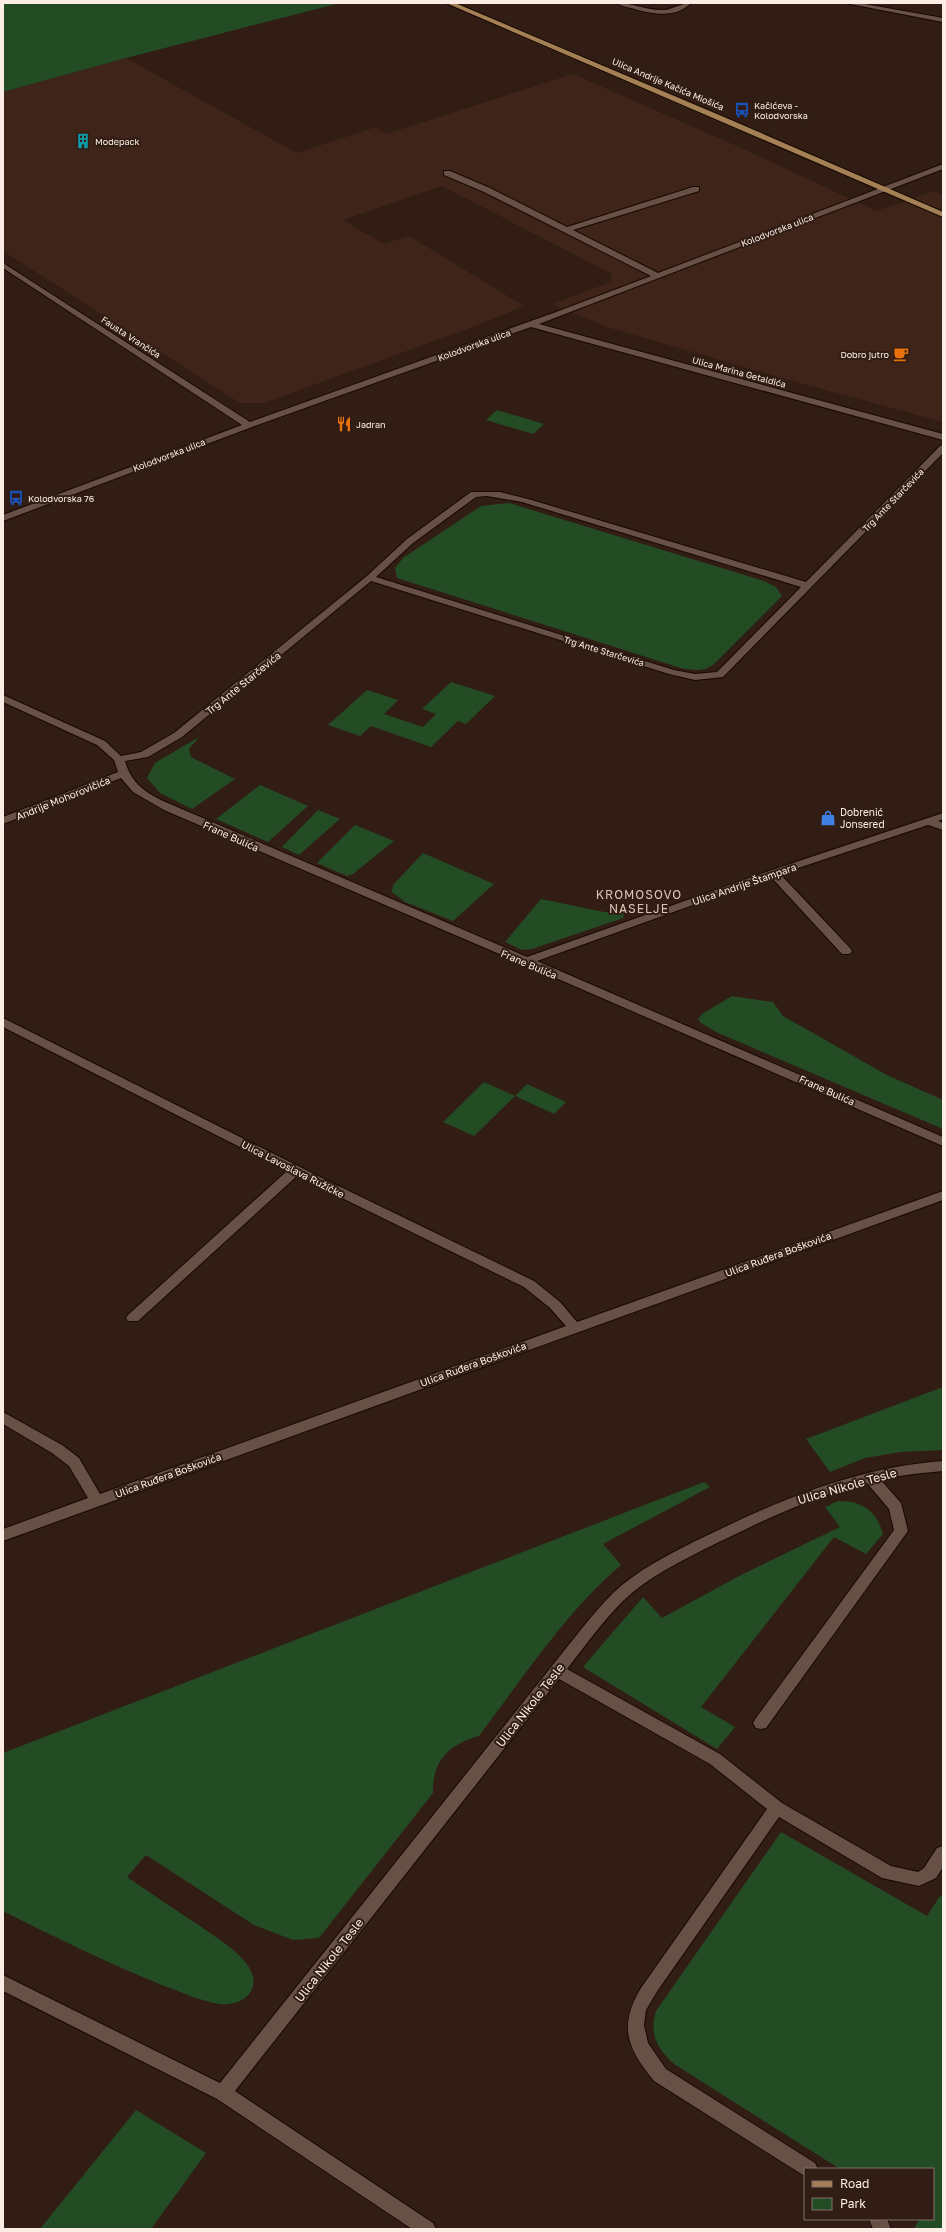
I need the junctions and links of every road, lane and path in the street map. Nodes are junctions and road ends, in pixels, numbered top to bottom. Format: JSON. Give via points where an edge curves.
{"nodes":[{"id":1,"x":449,"y":3,"type":"edge"},
{"id":2,"x":620,"y":3,"type":"edge"},
{"id":3,"x":688,"y":3,"type":"edge"},
{"id":4,"x":848,"y":3,"type":"edge"},
{"id":5,"x":940,"y":20,"type":"edge"},
{"id":6,"x":943,"y":166,"type":"edge"},
{"id":7,"x":447,"y":173,"type":"dead end"},
{"id":8,"x":886,"y":188,"type":"junction"},
{"id":9,"x":696,"y":189,"type":"dead end"},
{"id":10,"x":943,"y":215,"type":"edge"},
{"id":11,"x":566,"y":230,"type":"junction"},
{"id":12,"x":3,"y":265,"type":"edge"},
{"id":13,"x":657,"y":276,"type":"junction"},
{"id":14,"x":531,"y":324,"type":"junction"},
{"id":15,"x":249,"y":425,"type":"junction"},
{"id":16,"x":943,"y":437,"type":"edge"},
{"id":17,"x":943,"y":448,"type":"edge"},
{"id":18,"x":3,"y":518,"type":"edge"},
{"id":19,"x":370,"y":578,"type":"junction"},
{"id":20,"x":809,"y":586,"type":"junction"},
{"id":21,"x":3,"y":698,"type":"edge"},
{"id":22,"x":119,"y":759,"type":"junction"},
{"id":23,"x":122,"y":774,"type":"junction"},
{"id":24,"x":943,"y":816,"type":"edge"},
{"id":25,"x":3,"y":821,"type":"edge"},
{"id":26,"x":928,"y":821,"type":"junction"},
{"id":27,"x":943,"y":826,"type":"edge"},
{"id":28,"x":773,"y":873,"type":"junction"},
{"id":29,"x":846,"y":951,"type":"dead end"},
{"id":30,"x":524,"y":962,"type":"junction"},
{"id":31,"x":3,"y":1022,"type":"edge"},
{"id":32,"x":943,"y":1142,"type":"edge"},
{"id":33,"x":296,"y":1170,"type":"junction"},
{"id":34,"x":943,"y":1195,"type":"edge"},
{"id":35,"x":132,"y":1318,"type":"dead end"},
{"id":36,"x":574,"y":1327,"type":"junction"},
{"id":37,"x":3,"y":1417,"type":"edge"},
{"id":38,"x":943,"y":1466,"type":"edge"},
{"id":39,"x":871,"y":1478,"type":"junction"},
{"id":40,"x":97,"y":1501,"type":"junction"},
{"id":41,"x":3,"y":1535,"type":"edge"},
{"id":42,"x":557,"y":1671,"type":"junction"},
{"id":43,"x":760,"y":1723,"type":"dead end"},
{"id":44,"x":777,"y":1808,"type":"junction"},
{"id":45,"x":943,"y":1853,"type":"edge"},
{"id":46,"x":3,"y":1983,"type":"edge"},
{"id":47,"x":222,"y":2093,"type":"junction"},
{"id":48,"x":807,"y":2168,"type":"edge"},
{"id":49,"x":427,"y":2229,"type":"edge"}],
"edges":[{"from":1,"to":8,"type":"main road","name":"Ulica Andrije Kačića Miošića"},
{"from":2,"to":3,"type":"street","via":[[666,13],[677,11]]},
{"from":4,"to":5,"type":"street"},
{"from":6,"to":8,"type":"street","name":"Kolodvorska ulica"},
{"from":7,"to":11,"type":"street"},
{"from":8,"to":10,"type":"main road","name":"Ulica Andrije Kačića Miošića"},
{"from":8,"to":13,"type":"street","name":"Kolodvorska ulica"},
{"from":9,"to":11,"type":"street"},
{"from":11,"to":13,"type":"street"},
{"from":12,"to":15,"type":"street","name":"Fausta Vrančića"},
{"from":13,"to":14,"type":"street","name":"Kolodvorska ulica"},
{"from":14,"to":15,"type":"street","name":"Kolodvorska ulica"},
{"from":14,"to":16,"type":"street","name":"Ulica Marina Getaldića"},
{"from":15,"to":18,"type":"street","name":"Kolodvorska ulica"},
{"from":17,"to":20,"type":"street","name":"Trg Ante Starčevića"},
{"from":19,"to":20,"type":"street","name":"Trg Ante Starčevića","via":[[410,541],[474,494],[484,493],[514,498]]},
{"from":19,"to":20,"type":"street","name":"Trg Ante Starčevića","via":[[695,677],[720,675]]},
{"from":19,"to":22,"type":"street","name":"Trg Ante Starčevića","via":[[178,735],[144,755]]},
{"from":21,"to":22,"type":"street","via":[[101,743]]},
{"from":22,"to":23,"type":"street"},
{"from":23,"to":25,"type":"street","name":"Andrije Mohorovičića"},
{"from":23,"to":30,"type":"street","name":"Frane Bulića","via":[[145,797],[168,808]]},
{"from":24,"to":26,"type":"street","name":"Ulica Andrije Štampara"},
{"from":26,"to":27,"type":"street"},
{"from":26,"to":28,"type":"street","name":"Ulica Andrije Štampara"},
{"from":28,"to":29,"type":"street"},
{"from":28,"to":30,"type":"street","name":"Ulica Andrije Štampara"},
{"from":30,"to":32,"type":"street","name":"Frane Bulića","via":[[751,1057]]},
{"from":31,"to":33,"type":"street","name":"Ulica Lavoslava Ružičke"},
{"from":33,"to":35,"type":"street"},
{"from":33,"to":36,"type":"street","name":"Ulica Lavoslava Ružičke","via":[[529,1284],[555,1305]]},
{"from":34,"to":36,"type":"street","name":"Ulica Ruđera Boškovića"},
{"from":36,"to":40,"type":"street","name":"Ulica Ruđera Boškovića"},
{"from":37,"to":40,"type":"street","via":[[74,1462]]},
{"from":38,"to":39,"type":"street","name":"Ulica Nikole Tesle","via":[[905,1469]]},
{"from":39,"to":42,"type":"street","name":"Ulica Nikole Tesle","via":[[802,1498],[752,1519],[671,1560],[618,1597]]},
{"from":39,"to":43,"type":"street","via":[[896,1507],[901,1531]]},
{"from":40,"to":41,"type":"street","name":"Ulica Ruđera Boškovića"},
{"from":42,"to":44,"type":"street","via":[[715,1759]]},
{"from":42,"to":47,"type":"street","name":"Ulica Nikole Tesle"},
{"from":44,"to":45,"type":"street","via":[[888,1873],[919,1879],[930,1874]]},
{"from":44,"to":48,"type":"street","via":[[654,1982],[636,2014],[636,2025],[638,2045],[660,2075]]},
{"from":46,"to":47,"type":"street"},
{"from":47,"to":49,"type":"street"}]}
